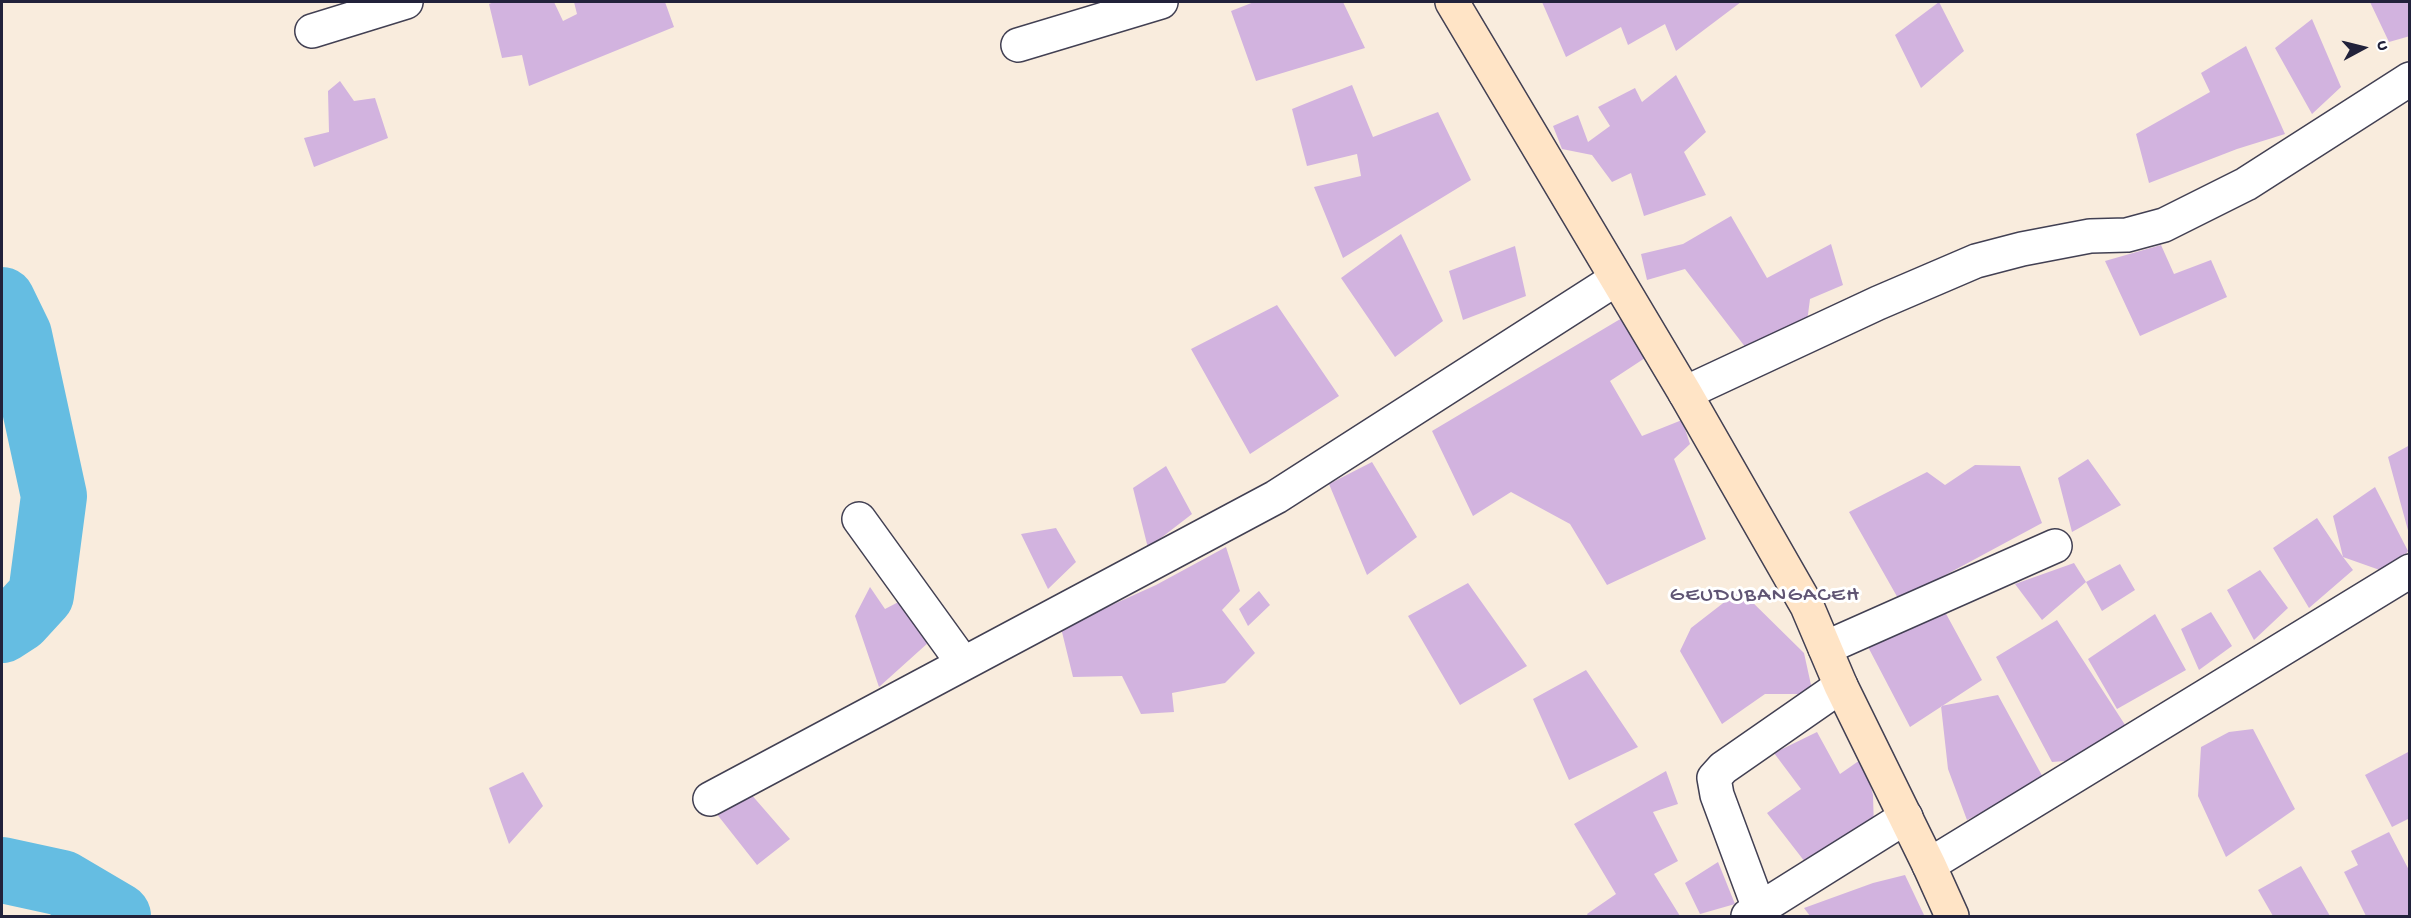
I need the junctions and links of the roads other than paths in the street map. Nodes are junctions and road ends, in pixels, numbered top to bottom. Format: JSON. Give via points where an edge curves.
{"nodes":[{"id":1,"x":406,"y":2,"type":"edge"},
{"id":2,"x":1161,"y":2,"type":"edge"},
{"id":3,"x":1452,"y":2,"type":"edge"},
{"id":4,"x":312,"y":31,"type":"dead end"},
{"id":5,"x":1018,"y":45,"type":"dead end"},
{"id":6,"x":2409,"y":79,"type":"edge"},
{"id":7,"x":1616,"y":279,"type":"junction"},
{"id":8,"x":1685,"y":393,"type":"junction"},
{"id":9,"x":859,"y":519,"type":"dead end"},
{"id":10,"x":2055,"y":546,"type":"dead end"},
{"id":11,"x":2409,"y":571,"type":"edge"},
{"id":12,"x":1826,"y":648,"type":"junction"},
{"id":13,"x":963,"y":663,"type":"junction"},
{"id":14,"x":1841,"y":686,"type":"junction"},
{"id":15,"x":710,"y":799,"type":"dead end"},
{"id":16,"x":1905,"y":817,"type":"junction"},
{"id":17,"x":1929,"y":865,"type":"junction"},
{"id":18,"x":1754,"y":914,"type":"edge"},
{"id":19,"x":1952,"y":916,"type":"edge"}],
"edges":[{"from":1,"to":4,"type":"street"},
{"from":2,"to":5,"type":"street"},
{"from":3,"to":7,"type":"street"},
{"from":6,"to":8,"type":"street","via":[[2246,184],[2164,225],[2127,235],[2090,236],[2022,249],[1976,261]]},
{"from":7,"to":8,"type":"street"},
{"from":7,"to":13,"type":"street","via":[[1276,497]]},
{"from":8,"to":12,"type":"street","via":[[1807,606]]},
{"from":9,"to":13,"type":"street"},
{"from":10,"to":12,"type":"street"},
{"from":11,"to":17,"type":"street"},
{"from":12,"to":14,"type":"street"},
{"from":13,"to":15,"type":"street"},
{"from":14,"to":16,"type":"street"},
{"from":14,"to":18,"type":"street","via":[[1714,778]]},
{"from":16,"to":17,"type":"street"},
{"from":16,"to":18,"type":"street"},
{"from":17,"to":19,"type":"street"}]}
